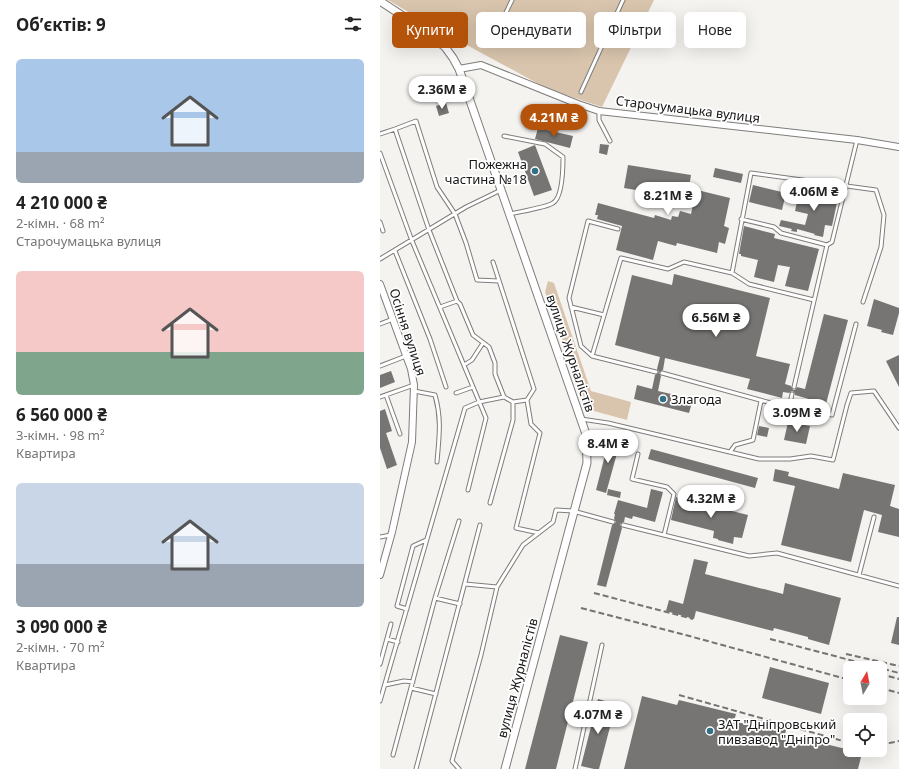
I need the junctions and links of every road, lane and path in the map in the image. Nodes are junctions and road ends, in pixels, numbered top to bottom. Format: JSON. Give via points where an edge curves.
{"nodes":[{"id":1,"x":512,"y":0,"type":"edge"},
{"id":2,"x":623,"y":0,"type":"edge"},
{"id":3,"x":380,"y":1,"type":"edge"},
{"id":4,"x":506,"y":12,"type":"edge"},
{"id":5,"x":459,"y":70,"type":"junction"},
{"id":6,"x":581,"y":92,"type":"dead end"},
{"id":7,"x":599,"y":111,"type":"junction"},
{"id":8,"x":395,"y":129,"type":"junction"},
{"id":9,"x":380,"y":134,"type":"edge"},
{"id":10,"x":504,"y":136,"type":"dead end"},
{"id":11,"x":857,"y":140,"type":"junction"},
{"id":12,"x":610,"y":141,"type":"dead end"},
{"id":13,"x":899,"y":147,"type":"edge"},
{"id":14,"x":380,"y":153,"type":"edge"},
{"id":15,"x":847,"y":185,"type":"junction"},
{"id":16,"x":501,"y":190,"type":"junction"},
{"id":17,"x":455,"y":214,"type":"junction"},
{"id":18,"x":510,"y":214,"type":"junction"},
{"id":19,"x":741,"y":219,"type":"junction"},
{"id":20,"x":380,"y":222,"type":"edge"},
{"id":21,"x":618,"y":228,"type":"dead end"},
{"id":22,"x":429,"y":230,"type":"junction"},
{"id":23,"x":383,"y":231,"type":"dead end"},
{"id":24,"x":412,"y":241,"type":"junction"},
{"id":25,"x":827,"y":245,"type":"junction"},
{"id":26,"x":395,"y":251,"type":"junction"},
{"id":27,"x":380,"y":259,"type":"edge"},
{"id":28,"x":493,"y":262,"type":"dead end"},
{"id":29,"x":732,"y":273,"type":"junction"},
{"id":30,"x":499,"y":281,"type":"junction"},
{"id":31,"x":380,"y":284,"type":"edge"},
{"id":32,"x":814,"y":300,"type":"junction"},
{"id":33,"x":457,"y":301,"type":"junction"},
{"id":34,"x":862,"y":302,"type":"dead end"},
{"id":35,"x":440,"y":307,"type":"junction"},
{"id":36,"x":571,"y":307,"type":"junction"},
{"id":37,"x":604,"y":315,"type":"junction"},
{"id":38,"x":393,"y":320,"type":"junction"},
{"id":39,"x":380,"y":324,"type":"edge"},
{"id":40,"x":856,"y":324,"type":"dead end"},
{"id":41,"x":483,"y":343,"type":"junction"},
{"id":42,"x":406,"y":356,"type":"junction"},
{"id":43,"x":592,"y":356,"type":"junction"},
{"id":44,"x":464,"y":365,"type":"junction"},
{"id":45,"x":380,"y":366,"type":"edge"},
{"id":46,"x":656,"y":372,"type":"dead end"},
{"id":47,"x":662,"y":373,"type":"dead end"},
{"id":48,"x":446,"y":387,"type":"dead end"},
{"id":49,"x":473,"y":387,"type":"junction"},
{"id":50,"x":794,"y":387,"type":"dead end"},
{"id":51,"x":414,"y":388,"type":"junction"},
{"id":52,"x":456,"y":393,"type":"dead end"},
{"id":53,"x":792,"y":394,"type":"dead end"},
{"id":54,"x":386,"y":395,"type":"junction"},
{"id":55,"x":380,"y":397,"type":"edge"},
{"id":56,"x":504,"y":397,"type":"junction"},
{"id":57,"x":527,"y":400,"type":"junction"},
{"id":58,"x":761,"y":401,"type":"junction"},
{"id":59,"x":479,"y":402,"type":"junction"},
{"id":60,"x":513,"y":402,"type":"junction"},
{"id":61,"x":790,"y":404,"type":"junction"},
{"id":62,"x":582,"y":419,"type":"junction"},
{"id":63,"x":899,"y":428,"type":"edge"},
{"id":64,"x":400,"y":434,"type":"dead end"},
{"id":65,"x":730,"y":452,"type":"junction"},
{"id":66,"x":638,"y":454,"type":"dead end"},
{"id":67,"x":437,"y":462,"type":"dead end"},
{"id":68,"x":468,"y":490,"type":"dead end"},
{"id":69,"x":490,"y":503,"type":"dead end"},
{"id":70,"x":573,"y":512,"type":"junction"},
{"id":71,"x":874,"y":518,"type":"dead end"},
{"id":72,"x":459,"y":521,"type":"dead end"},
{"id":73,"x":613,"y":522,"type":"dead end"},
{"id":74,"x":480,"y":525,"type":"dead end"},
{"id":75,"x":623,"y":525,"type":"dead end"},
{"id":76,"x":538,"y":533,"type":"junction"},
{"id":77,"x":391,"y":535,"type":"junction"},
{"id":78,"x":664,"y":535,"type":"junction"},
{"id":79,"x":380,"y":537,"type":"edge"},
{"id":80,"x":427,"y":540,"type":"junction"},
{"id":81,"x":380,"y":575,"type":"edge"},
{"id":82,"x":859,"y":575,"type":"junction"},
{"id":83,"x":465,"y":584,"type":"junction"},
{"id":84,"x":899,"y":586,"type":"edge"},
{"id":85,"x":497,"y":587,"type":"junction"},
{"id":86,"x":435,"y":598,"type":"junction"},
{"id":87,"x":460,"y":604,"type":"junction"},
{"id":88,"x":407,"y":609,"type":"junction"},
{"id":89,"x":391,"y":624,"type":"dead end"},
{"id":90,"x":387,"y":639,"type":"junction"},
{"id":91,"x":398,"y":642,"type":"junction"},
{"id":92,"x":602,"y":645,"type":"dead end"},
{"id":93,"x":380,"y":664,"type":"edge"},
{"id":94,"x":413,"y":682,"type":"junction"},
{"id":95,"x":386,"y":685,"type":"junction"},
{"id":96,"x":411,"y":688,"type":"junction"},
{"id":97,"x":436,"y":694,"type":"junction"},
{"id":98,"x":380,"y":702,"type":"edge"},
{"id":99,"x":393,"y":755,"type":"dead end"},
{"id":100,"x":416,"y":769,"type":"edge"},
{"id":101,"x":459,"y":769,"type":"edge"},
{"id":102,"x":505,"y":769,"type":"edge"},
{"id":103,"x":575,"y":769,"type":"edge"}],
"edges":[{"from":1,"to":4,"type":"lane"},
{"from":2,"to":6,"type":"lane"},
{"from":3,"to":5,"type":"street","name":"вулиця Журналістів","via":[[445,47]]},
{"from":5,"to":7,"type":"street","name":"Старочумацька вулиця","via":[[481,65]]},
{"from":5,"to":16,"type":"street","name":"вулиця Журналістів"},
{"from":7,"to":11,"type":"street","name":"Старочумацька вулиця"},
{"from":7,"to":12,"type":"lane","via":[[599,120]]},
{"from":8,"to":9,"type":"lane"},
{"from":8,"to":17,"type":"lane","via":[[416,121],[437,187]]},
{"from":8,"to":22,"type":"lane"},
{"from":10,"to":18,"type":"lane","via":[[545,144],[564,158],[558,197],[553,203]]},
{"from":11,"to":13,"type":"street","name":"Старочумацька вулиця"},
{"from":11,"to":15,"type":"lane"},
{"from":14,"to":24,"type":"lane"},
{"from":15,"to":19,"type":"lane","via":[[751,173]]},
{"from":15,"to":25,"type":"lane","via":[[832,242]]},
{"from":15,"to":34,"type":"lane","via":[[876,190],[884,215],[881,247]]},
{"from":16,"to":17,"type":"lane"},
{"from":16,"to":18,"type":"street","name":"вулиця Журналістів"},
{"from":17,"to":22,"type":"lane"},
{"from":17,"to":30,"type":"lane","via":[[477,280]]},
{"from":18,"to":62,"type":"street","name":"вулиця Журналістів"},
{"from":19,"to":25,"type":"lane"},
{"from":19,"to":29,"type":"lane"},
{"from":20,"to":23,"type":"lane"},
{"from":21,"to":36,"type":"lane","via":[[588,221],[569,298]]},
{"from":22,"to":24,"type":"lane"},
{"from":22,"to":33,"type":"lane"},
{"from":24,"to":26,"type":"lane"},
{"from":24,"to":35,"type":"lane"},
{"from":25,"to":32,"type":"lane"},
{"from":26,"to":27,"type":"lane"},
{"from":26,"to":48,"type":"lane"},
{"from":28,"to":30,"type":"lane"},
{"from":29,"to":32,"type":"lane","via":[[749,284]]},
{"from":29,"to":37,"type":"lane","via":[[684,262],[668,269],[621,258]]},
{"from":30,"to":57,"type":"lane","via":[[534,389]]},
{"from":31,"to":38,"type":"street","name":"Осіння вулиця"},
{"from":32,"to":50,"type":"lane"},
{"from":33,"to":35,"type":"lane"},
{"from":33,"to":41,"type":"lane","via":[[473,335]]},
{"from":35,"to":44,"type":"lane"},
{"from":36,"to":37,"type":"lane"},
{"from":36,"to":43,"type":"lane","via":[[581,346]]},
{"from":37,"to":43,"type":"lane"},
{"from":38,"to":39,"type":"lane"},
{"from":38,"to":42,"type":"street","name":"Осіння вулиця"},
{"from":40,"to":61,"type":"lane","via":[[832,415]]},
{"from":41,"to":44,"type":"lane","via":[[472,360]]},
{"from":41,"to":56,"type":"lane","via":[[489,347],[495,363],[494,374]]},
{"from":42,"to":45,"type":"lane"},
{"from":42,"to":51,"type":"street","name":"Осіння вулиця"},
{"from":43,"to":46,"type":"lane"},
{"from":44,"to":49,"type":"lane"},
{"from":47,"to":58,"type":"lane"},
{"from":49,"to":52,"type":"lane"},
{"from":49,"to":59,"type":"lane"},
{"from":51,"to":54,"type":"lane"},
{"from":51,"to":67,"type":"lane","via":[[435,395],[440,427]]},
{"from":51,"to":77,"type":"street","name":"Осіння вулиця","via":[[412,442]]},
{"from":53,"to":61,"type":"lane"},
{"from":54,"to":55,"type":"lane"},
{"from":54,"to":64,"type":"lane"},
{"from":56,"to":59,"type":"lane"},
{"from":56,"to":60,"type":"lane"},
{"from":57,"to":60,"type":"lane"},
{"from":57,"to":76,"type":"lane","via":[[531,424],[540,433],[516,528]]},
{"from":58,"to":61,"type":"lane","via":[[789,408]]},
{"from":58,"to":65,"type":"lane","via":[[753,440],[735,444]]},
{"from":59,"to":68,"type":"lane","via":[[486,418]]},
{"from":59,"to":80,"type":"lane","via":[[465,408]]},
{"from":60,"to":69,"type":"lane","via":[[513,420]]},
{"from":62,"to":65,"type":"lane","via":[[608,422]]},
{"from":62,"to":70,"type":"street","name":"вулиця Журналістів","via":[[586,434],[587,463]]},
{"from":63,"to":65,"type":"lane","via":[[874,391],[851,393],[833,460],[811,456],[759,459]]},
{"from":66,"to":78,"type":"lane","via":[[632,478],[667,487],[674,494]]},
{"from":70,"to":73,"type":"lane"},
{"from":70,"to":76,"type":"lane","via":[[556,510],[553,522]]},
{"from":70,"to":102,"type":"street","name":"вулиця Журналістів"},
{"from":71,"to":82,"type":"lane"},
{"from":72,"to":86,"type":"lane"},
{"from":74,"to":83,"type":"lane"},
{"from":75,"to":78,"type":"lane"},
{"from":76,"to":85,"type":"lane","via":[[523,545]]},
{"from":77,"to":79,"type":"lane"},
{"from":77,"to":81,"type":"street","name":"Осіння вулиця"},
{"from":78,"to":82,"type":"lane","via":[[749,556],[777,553]]},
{"from":80,"to":88,"type":"lane"},
{"from":80,"to":88,"type":"lane","via":[[413,546],[398,606]]},
{"from":82,"to":84,"type":"lane"},
{"from":83,"to":85,"type":"lane"},
{"from":83,"to":87,"type":"lane"},
{"from":85,"to":101,"type":"lane","via":[[452,761]]},
{"from":86,"to":87,"type":"lane"},
{"from":86,"to":94,"type":"lane"},
{"from":87,"to":97,"type":"lane"},
{"from":88,"to":91,"type":"lane"},
{"from":89,"to":90,"type":"lane"},
{"from":90,"to":91,"type":"lane"},
{"from":90,"to":93,"type":"lane"},
{"from":91,"to":95,"type":"lane"},
{"from":92,"to":103,"type":"lane"},
{"from":94,"to":95,"type":"lane","via":[[404,680]]},
{"from":94,"to":96,"type":"lane"},
{"from":95,"to":98,"type":"lane"},
{"from":96,"to":97,"type":"lane"},
{"from":96,"to":99,"type":"lane"},
{"from":97,"to":100,"type":"lane"}]}
